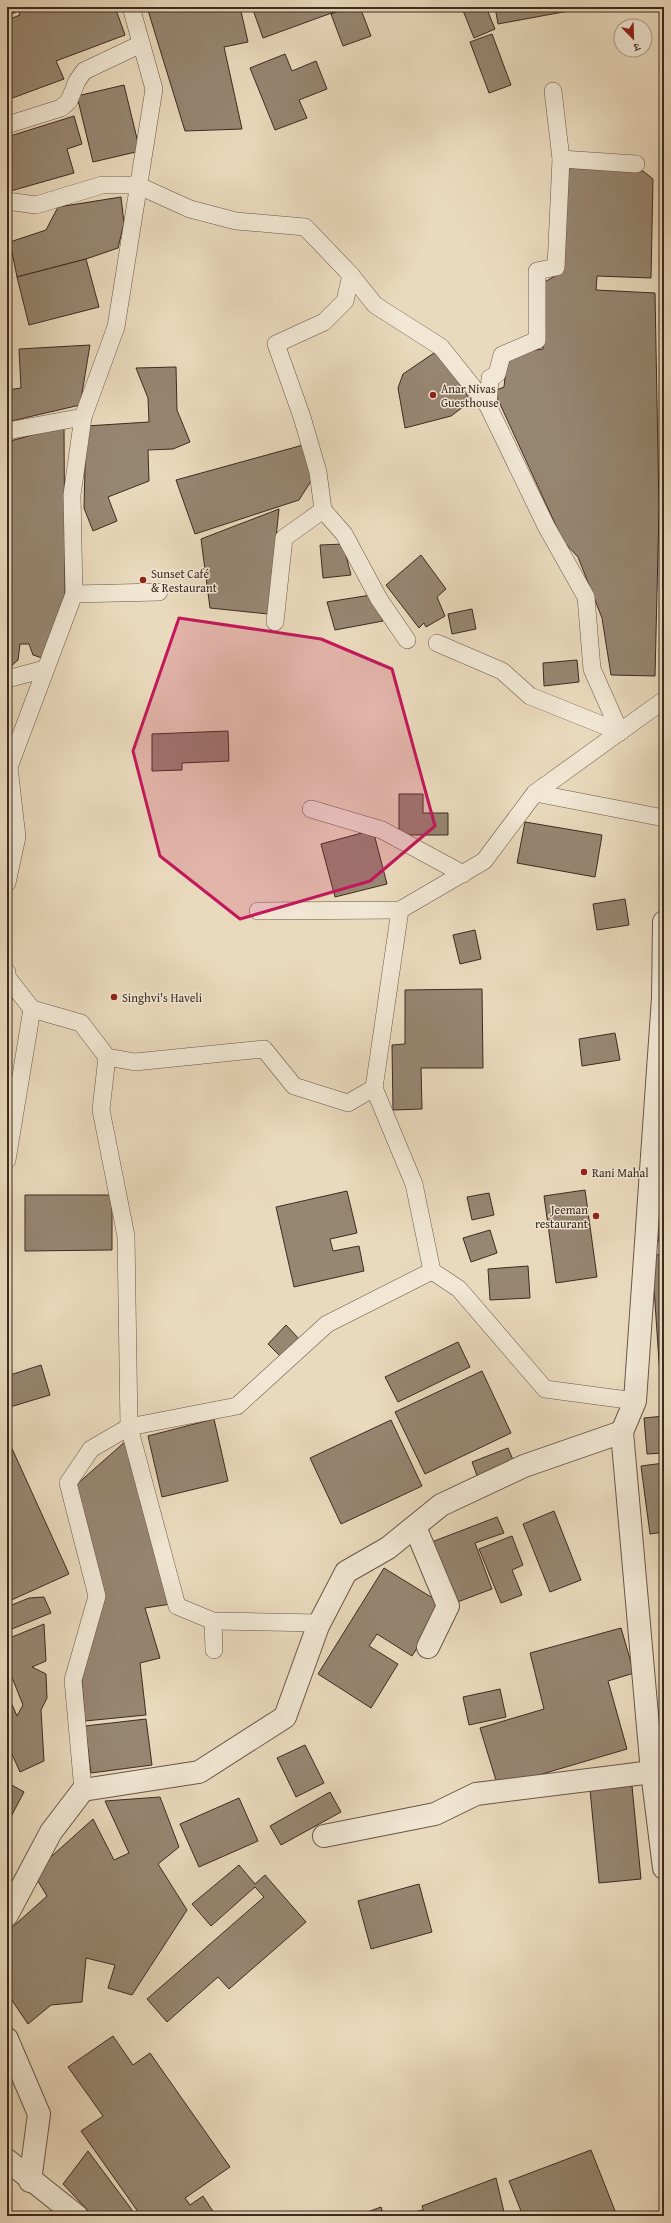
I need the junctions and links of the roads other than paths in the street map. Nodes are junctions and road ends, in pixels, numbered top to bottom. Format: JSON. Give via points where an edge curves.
{"nodes":[{"id":1,"x":131,"y":7,"type":"edge"},
{"id":2,"x":141,"y":44,"type":"junction"},
{"id":3,"x":553,"y":91,"type":"dead end"},
{"id":4,"x":7,"y":125,"type":"edge"},
{"id":5,"x":561,"y":159,"type":"junction"},
{"id":6,"x":636,"y":164,"type":"dead end"},
{"id":7,"x":138,"y":185,"type":"junction"},
{"id":8,"x":7,"y":200,"type":"edge"},
{"id":9,"x":351,"y":275,"type":"junction"},
{"id":10,"x":488,"y":406,"type":"junction"},
{"id":11,"x":83,"y":417,"type":"junction"},
{"id":12,"x":7,"y":431,"type":"edge"},
{"id":13,"x":323,"y":510,"type":"junction"},
{"id":14,"x":159,"y":592,"type":"dead end"},
{"id":15,"x":74,"y":594,"type":"junction"},
{"id":16,"x":275,"y":622,"type":"dead end"},
{"id":17,"x":407,"y":640,"type":"dead end"},
{"id":18,"x":437,"y":643,"type":"dead end"},
{"id":19,"x":45,"y":670,"type":"junction"},
{"id":20,"x":7,"y":679,"type":"edge"},
{"id":21,"x":664,"y":700,"type":"edge"},
{"id":22,"x":620,"y":732,"type":"junction"},
{"id":23,"x":535,"y":793,"type":"junction"},
{"id":24,"x":311,"y":809,"type":"dead end"},
{"id":25,"x":664,"y":818,"type":"edge"},
{"id":26,"x":8,"y":874,"type":"edge"},
{"id":27,"x":463,"y":874,"type":"junction"},
{"id":28,"x":400,"y":910,"type":"junction"},
{"id":29,"x":258,"y":911,"type":"dead end"},
{"id":30,"x":664,"y":922,"type":"edge"},
{"id":31,"x":7,"y":972,"type":"edge"},
{"id":32,"x":663,"y":998,"type":"edge"},
{"id":33,"x":32,"y":1009,"type":"junction"},
{"id":34,"x":107,"y":1057,"type":"junction"},
{"id":35,"x":374,"y":1088,"type":"junction"},
{"id":36,"x":7,"y":1160,"type":"edge"},
{"id":37,"x":432,"y":1271,"type":"junction"},
{"id":38,"x":635,"y":1400,"type":"junction"},
{"id":39,"x":128,"y":1427,"type":"junction"},
{"id":40,"x":622,"y":1432,"type":"junction"},
{"id":41,"x":415,"y":1527,"type":"junction"},
{"id":42,"x":213,"y":1621,"type":"junction"},
{"id":43,"x":319,"y":1623,"type":"junction"},
{"id":44,"x":428,"y":1647,"type":"dead end"},
{"id":45,"x":214,"y":1650,"type":"dead end"},
{"id":46,"x":652,"y":1772,"type":"junction"},
{"id":47,"x":84,"y":1790,"type":"junction"},
{"id":48,"x":324,"y":1836,"type":"dead end"},
{"id":49,"x":664,"y":1868,"type":"edge"},
{"id":50,"x":7,"y":1915,"type":"edge"},
{"id":51,"x":7,"y":2039,"type":"edge"},
{"id":52,"x":7,"y":2160,"type":"edge"},
{"id":53,"x":30,"y":2181,"type":"junction"},
{"id":54,"x":77,"y":2216,"type":"edge"}],
"edges":[{"from":1,"to":2,"type":"lane"},
{"from":2,"to":4,"type":"lane","via":[[84,71],[76,81],[69,102],[61,108]]},
{"from":2,"to":7,"type":"lane","via":[[154,89]]},
{"from":3,"to":5,"type":"lane"},
{"from":5,"to":6,"type":"lane"},
{"from":5,"to":10,"type":"lane","via":[[556,267],[537,270],[537,340],[502,354],[497,374],[490,378]]},
{"from":7,"to":8,"type":"lane","via":[[102,185],[36,205]]},
{"from":7,"to":9,"type":"lane","via":[[190,209],[236,221],[305,227]]},
{"from":7,"to":11,"type":"lane","via":[[116,327]]},
{"from":9,"to":10,"type":"lane","via":[[375,304],[441,347]]},
{"from":9,"to":13,"type":"lane","via":[[345,301],[324,322],[276,344],[318,472]]},
{"from":10,"to":22,"type":"lane","via":[[546,526],[586,597],[592,669]]},
{"from":11,"to":12,"type":"lane"},
{"from":11,"to":15,"type":"lane","via":[[72,495]]},
{"from":13,"to":16,"type":"lane","via":[[284,538]]},
{"from":13,"to":17,"type":"lane","via":[[344,534],[379,599]]},
{"from":14,"to":15,"type":"lane"},
{"from":15,"to":19,"type":"lane"},
{"from":18,"to":22,"type":"lane","via":[[502,670],[530,696]]},
{"from":19,"to":20,"type":"lane"},
{"from":19,"to":26,"type":"lane","via":[[9,767],[17,837]]},
{"from":21,"to":22,"type":"lane"},
{"from":22,"to":23,"type":"lane"},
{"from":23,"to":25,"type":"lane"},
{"from":23,"to":27,"type":"lane","via":[[484,861]]},
{"from":24,"to":27,"type":"lane","via":[[382,830]]},
{"from":27,"to":28,"type":"lane"},
{"from":28,"to":29,"type":"lane"},
{"from":28,"to":35,"type":"lane"},
{"from":30,"to":32,"type":"street"},
{"from":31,"to":33,"type":"lane","via":[[7,977]]},
{"from":32,"to":38,"type":"street"},
{"from":33,"to":34,"type":"lane","via":[[81,1023]]},
{"from":33,"to":36,"type":"lane"},
{"from":34,"to":35,"type":"lane","via":[[135,1062],[264,1049],[294,1086],[348,1103]]},
{"from":34,"to":39,"type":"lane","via":[[101,1110],[126,1236]]},
{"from":35,"to":37,"type":"lane","via":[[414,1184]]},
{"from":37,"to":38,"type":"lane","via":[[459,1289],[545,1389]]},
{"from":37,"to":39,"type":"lane","via":[[327,1324],[237,1406]]},
{"from":38,"to":40,"type":"street"},
{"from":39,"to":42,"type":"lane","via":[[177,1606]]},
{"from":39,"to":47,"type":"lane","via":[[91,1449],[68,1483],[97,1596],[73,1680]]},
{"from":40,"to":41,"type":"street","via":[[524,1466],[441,1505]]},
{"from":40,"to":46,"type":"street"},
{"from":41,"to":43,"type":"street","via":[[388,1548],[346,1572]]},
{"from":41,"to":44,"type":"street","via":[[448,1606]]},
{"from":42,"to":43,"type":"lane"},
{"from":42,"to":45,"type":"lane"},
{"from":43,"to":47,"type":"street","via":[[285,1717],[198,1772]]},
{"from":46,"to":48,"type":"street","via":[[476,1794],[435,1814]]},
{"from":46,"to":49,"type":"street"},
{"from":47,"to":50,"type":"street","via":[[51,1832]]},
{"from":51,"to":53,"type":"street","via":[[39,2114]]},
{"from":52,"to":53,"type":"street"},
{"from":53,"to":54,"type":"street"}]}
